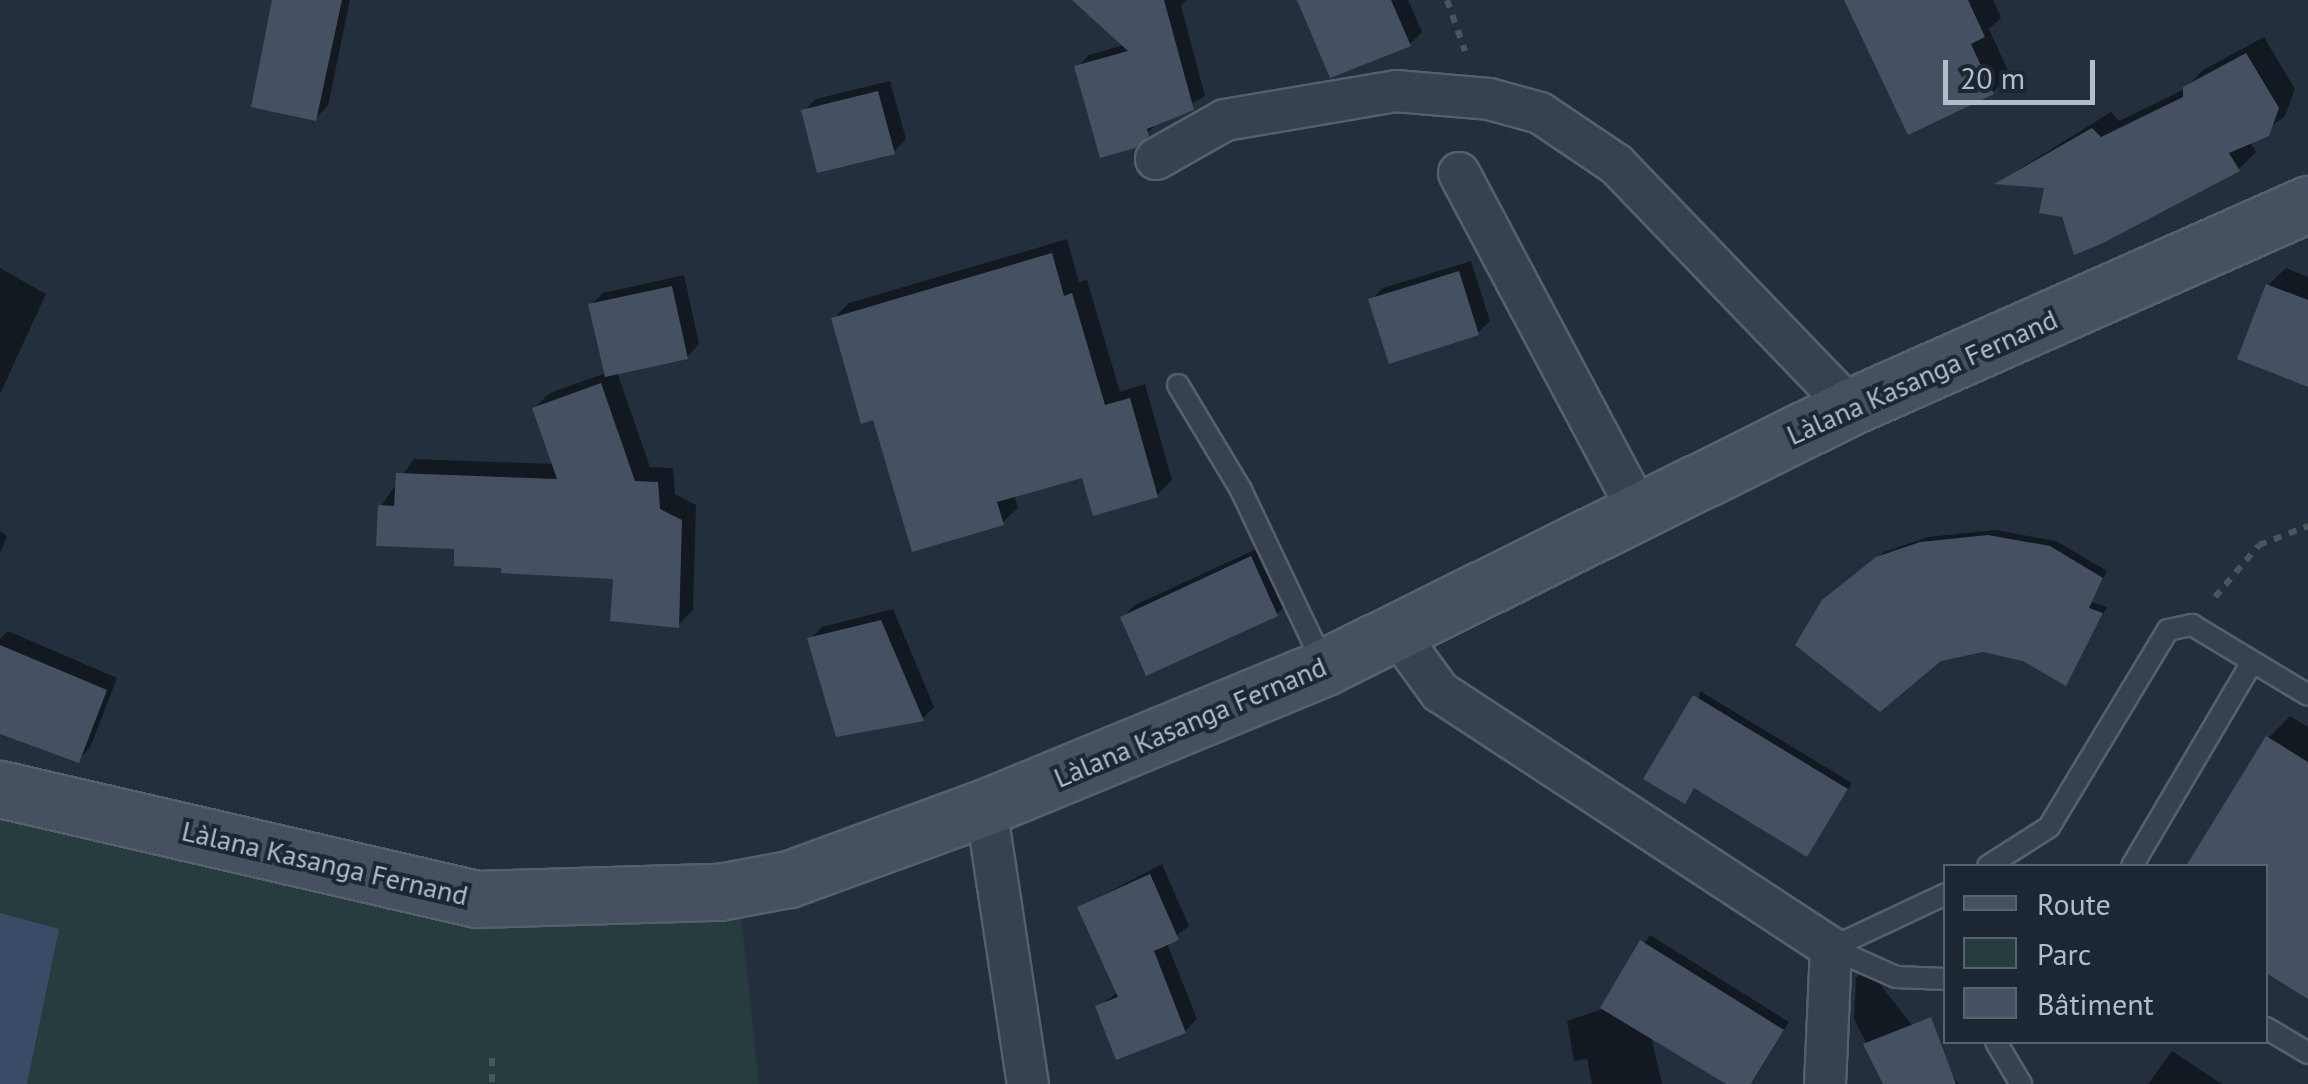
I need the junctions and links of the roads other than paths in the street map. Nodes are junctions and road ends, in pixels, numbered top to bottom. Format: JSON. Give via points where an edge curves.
{"nodes":[{"id":1,"x":1156,"y":159,"type":"dead end"},
{"id":2,"x":1459,"y":173,"type":"dead end"},
{"id":3,"x":2308,"y":204,"type":"edge"},
{"id":4,"x":1178,"y":385,"type":"dead end"},
{"id":5,"x":1850,"y":407,"type":"junction"},
{"id":6,"x":1638,"y":510,"type":"junction"},
{"id":7,"x":1394,"y":629,"type":"junction"},
{"id":8,"x":2251,"y":664,"type":"junction"},
{"id":9,"x":1325,"y":667,"type":"junction"},
{"id":10,"x":2308,"y":695,"type":"edge"},
{"id":11,"x":0,"y":789,"type":"edge"},
{"id":12,"x":986,"y":807,"type":"junction"},
{"id":13,"x":1991,"y":864,"type":"edge"},
{"id":14,"x":2133,"y":864,"type":"edge"},
{"id":15,"x":1943,"y":895,"type":"edge"},
{"id":16,"x":1831,"y":948,"type":"junction"},
{"id":17,"x":1943,"y":979,"type":"edge"},
{"id":18,"x":2268,"y":1029,"type":"edge"},
{"id":19,"x":1997,"y":1044,"type":"edge"},
{"id":20,"x":2308,"y":1053,"type":"edge"},
{"id":21,"x":1028,"y":1084,"type":"edge"},
{"id":22,"x":1825,"y":1084,"type":"edge"},
{"id":23,"x":2022,"y":1084,"type":"edge"}],
"edges":[{"from":1,"to":5,"type":"street","via":[[1224,120],[1396,91],[1488,99],[1540,114],[1616,164]]},
{"from":2,"to":6,"type":"street"},
{"from":3,"to":5,"type":"street","name":"Làlana Kasanga Fernand"},
{"from":4,"to":9,"type":"lane","via":[[1241,490]]},
{"from":5,"to":6,"type":"street","name":"Làlana Kasanga Fernand"},
{"from":6,"to":7,"type":"street","name":"Làlana Kasanga Fernand"},
{"from":7,"to":9,"type":"street","name":"Làlana Kasanga Fernand"},
{"from":7,"to":16,"type":"street","via":[[1440,692]]},
{"from":8,"to":10,"type":"lane"},
{"from":8,"to":13,"type":"lane","via":[[2192,625],[2168,630],[2049,827]]},
{"from":8,"to":14,"type":"lane"},
{"from":9,"to":12,"type":"street","name":"Làlana Kasanga Fernand"},
{"from":11,"to":12,"type":"street","name":"Làlana Kasanga Fernand","via":[[476,899],[719,892],[789,879]]},
{"from":12,"to":21,"type":"street"},
{"from":15,"to":16,"type":"lane"},
{"from":16,"to":17,"type":"lane","via":[[1896,977]]},
{"from":16,"to":22,"type":"street"},
{"from":18,"to":20,"type":"lane"},
{"from":19,"to":23,"type":"lane"}]}
